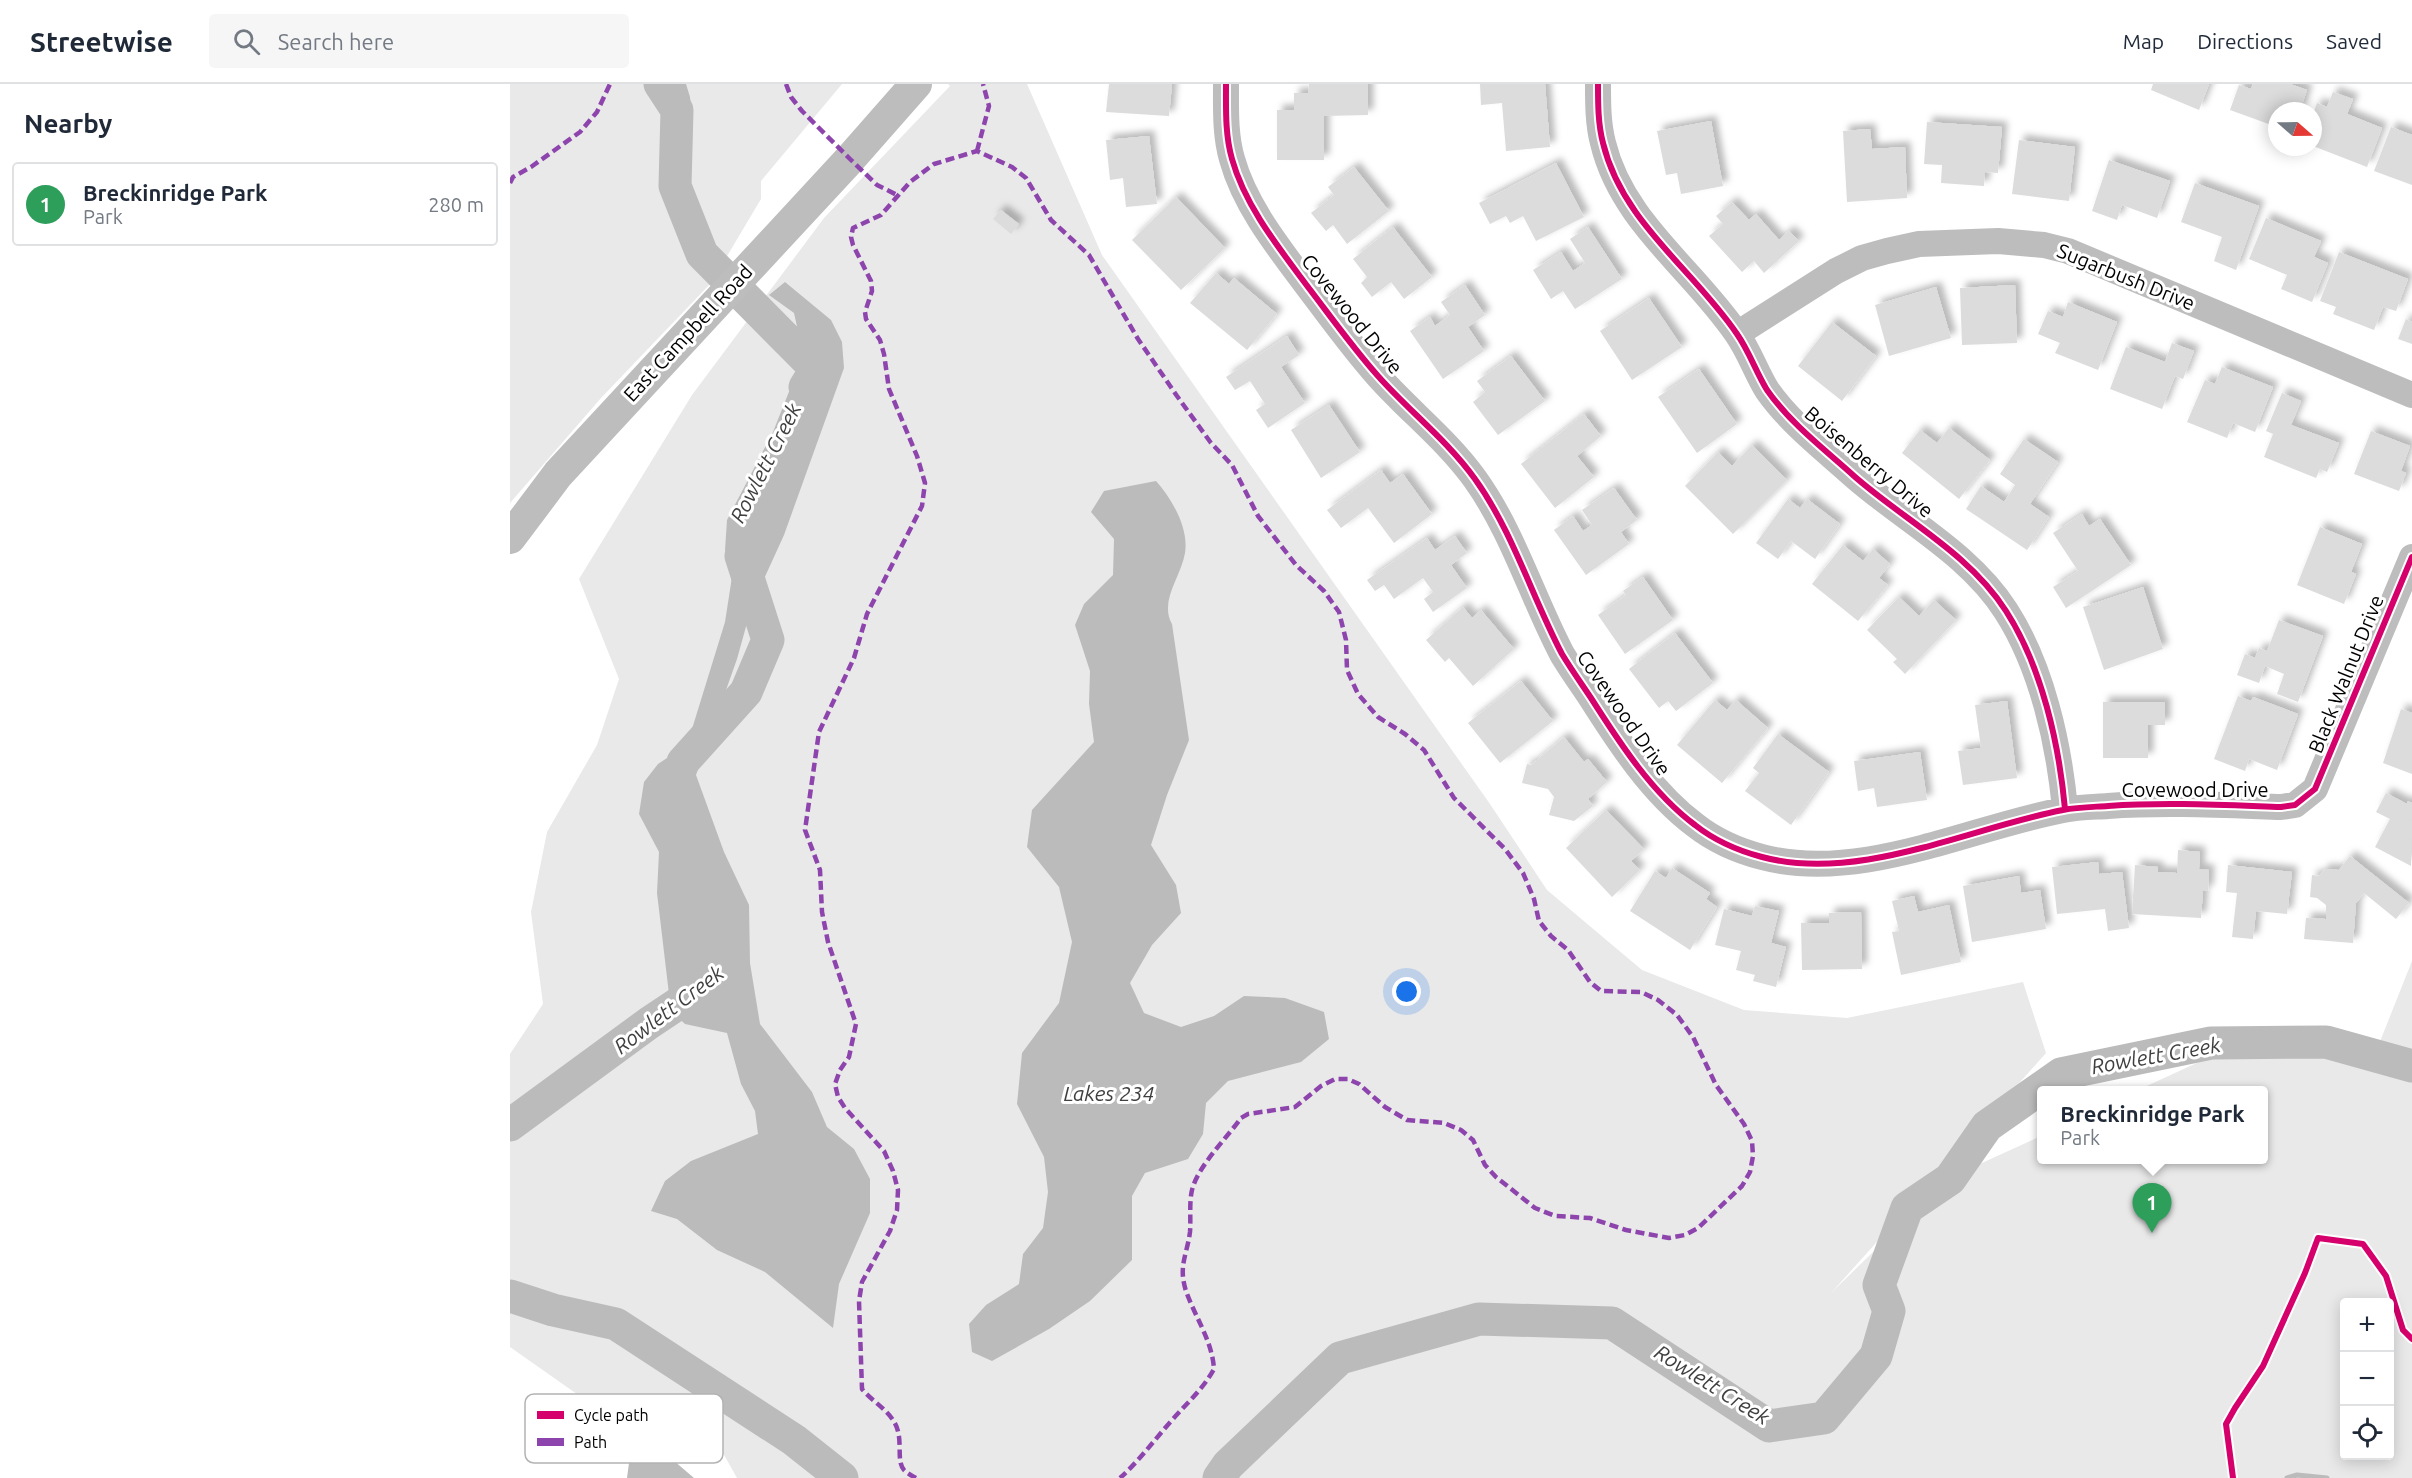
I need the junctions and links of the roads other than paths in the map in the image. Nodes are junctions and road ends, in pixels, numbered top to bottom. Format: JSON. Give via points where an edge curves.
{"nodes":[{"id":1,"x":916,"y":84,"type":"edge"},
{"id":2,"x":1226,"y":84,"type":"edge"},
{"id":3,"x":1598,"y":84,"type":"edge"},
{"id":4,"x":1737,"y":334,"type":"junction"},
{"id":5,"x":2412,"y":395,"type":"edge"},
{"id":6,"x":510,"y":538,"type":"edge"},
{"id":7,"x":2412,"y":557,"type":"edge"},
{"id":8,"x":2304,"y":799,"type":"joint"},
{"id":9,"x":2065,"y":809,"type":"junction"}],
"edges":[{"from":1,"to":6,"type":"main road","name":"East Campbell Road","via":[[558,474]]},
{"from":2,"to":9,"type":"street","name":"Covewood Drive","via":[[1231,156],[1251,203],[1283,253],[1379,377],[1475,479],[1495,510],[1563,656],[1609,726],[1661,793],[1695,826],[1734,848],[1765,858],[1828,863],[1906,851]]},
{"from":3,"to":4,"type":"street","name":"Boisenberry Drive","via":[[1602,141],[1618,185],[1648,230]]},
{"from":4,"to":5,"type":"street","name":"Sugarbush Drive","via":[[1862,258],[1919,244],[2020,242],[2068,251]]},
{"from":4,"to":9,"type":"street","name":"Boisenberry Drive","via":[[1767,389],[1786,413],[1857,479],[1980,578],[2006,610],[2028,652],[2046,708],[2062,771]]},
{"from":7,"to":8,"type":"street","name":"Black Walnut Drive","via":[[2323,773]]},
{"from":8,"to":9,"type":"street","name":"Covewood Drive","via":[[2281,807],[2131,804]]}]}
